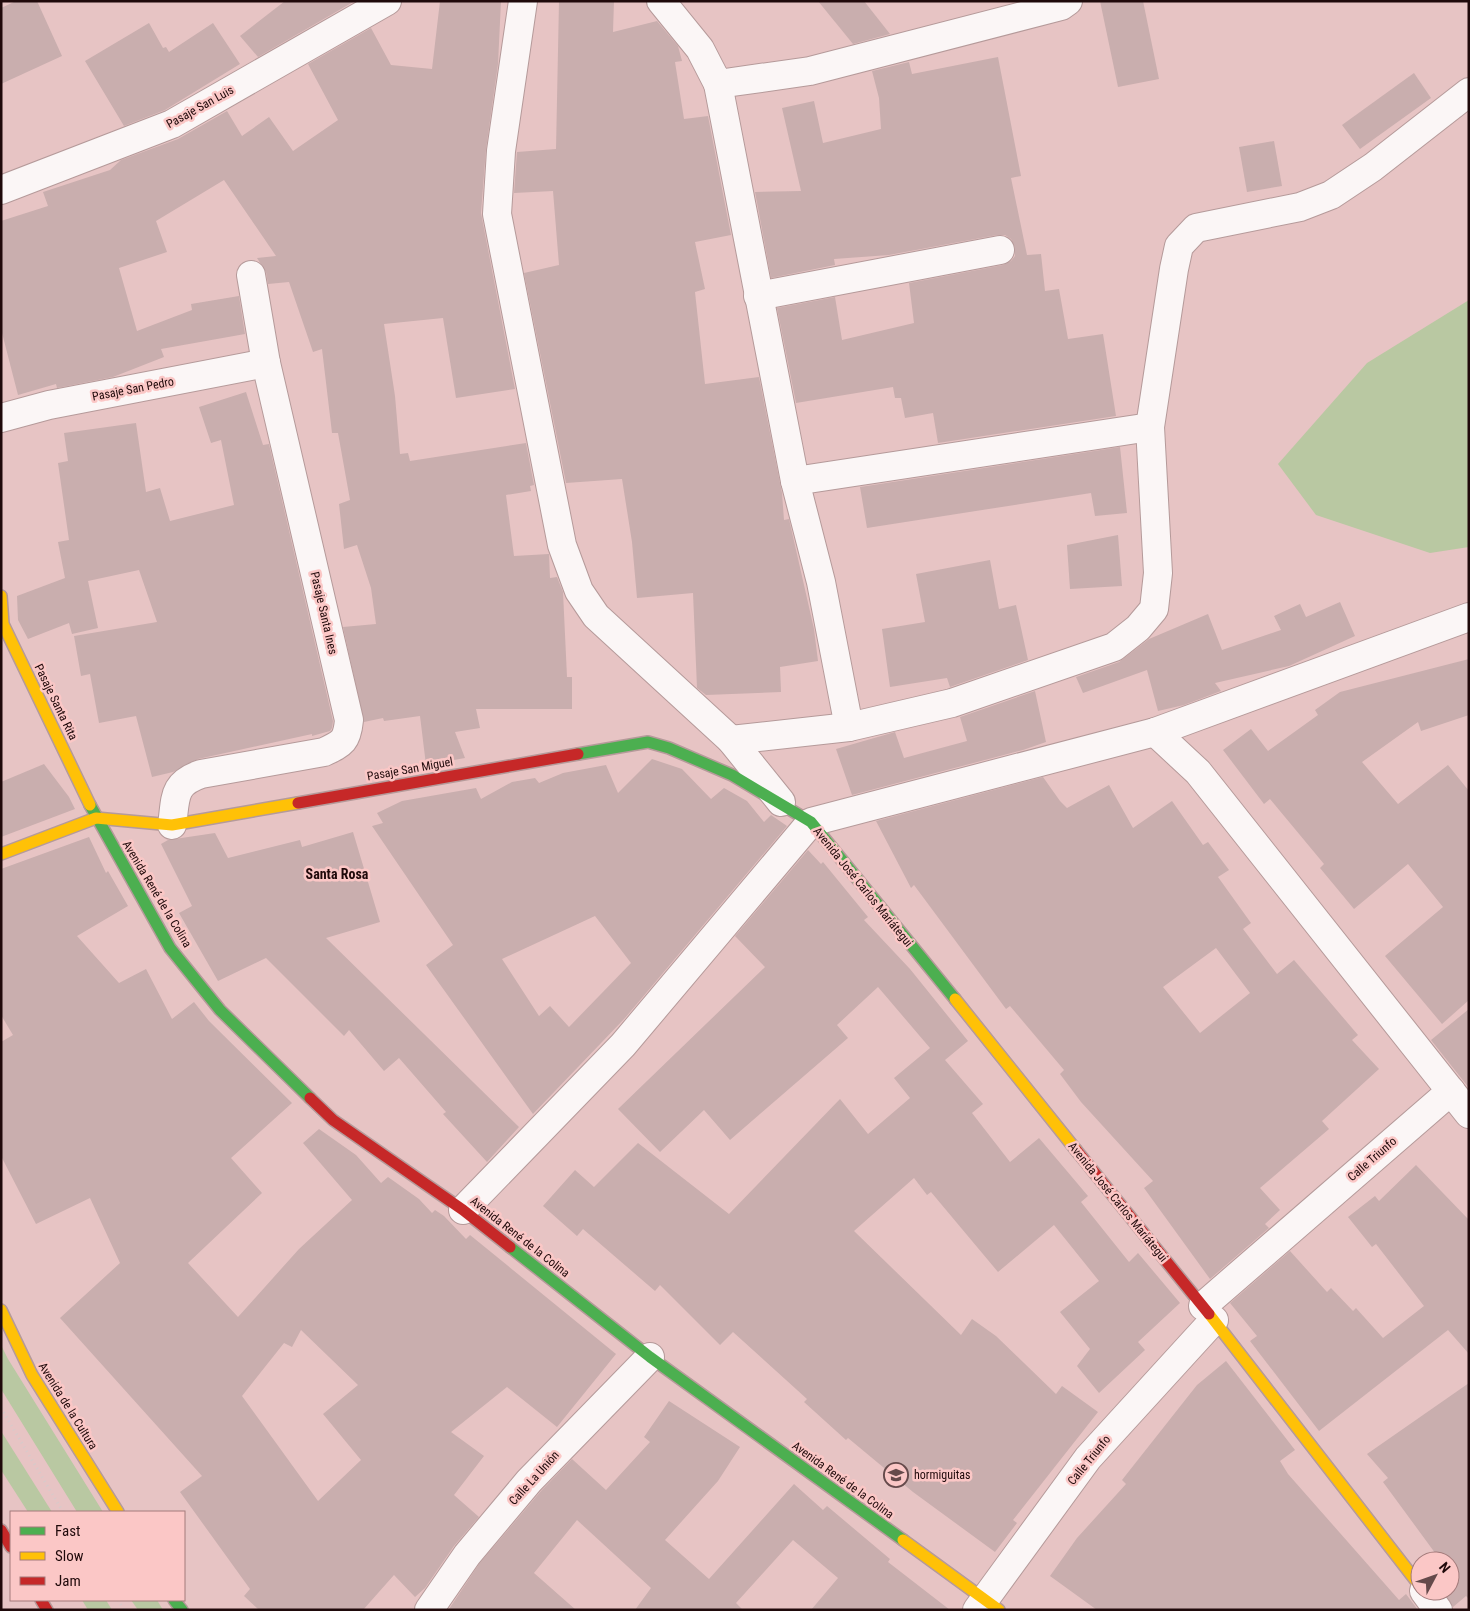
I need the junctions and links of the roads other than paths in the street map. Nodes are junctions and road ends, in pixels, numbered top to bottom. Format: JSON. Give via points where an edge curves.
{"nodes":[{"id":1,"x":387,"y":1,"type":"edge"},
{"id":2,"x":524,"y":1,"type":"edge"},
{"id":3,"x":661,"y":1,"type":"edge"},
{"id":4,"x":1068,"y":1,"type":"edge"},
{"id":5,"x":718,"y":84,"type":"junction"},
{"id":6,"x":1469,"y":92,"type":"edge"},
{"id":7,"x":1,"y":190,"type":"edge"},
{"id":8,"x":1000,"y":250,"type":"dead end"},
{"id":9,"x":251,"y":275,"type":"dead end"},
{"id":10,"x":758,"y":296,"type":"junction"},
{"id":11,"x":266,"y":362,"type":"junction"},
{"id":12,"x":1,"y":418,"type":"edge"},
{"id":13,"x":1150,"y":427,"type":"junction"},
{"id":14,"x":795,"y":481,"type":"junction"},
{"id":15,"x":1,"y":596,"type":"edge"},
{"id":16,"x":1469,"y":617,"type":"edge"},
{"id":17,"x":2,"y":624,"type":"edge"},
{"id":18,"x":849,"y":726,"type":"junction"},
{"id":19,"x":1155,"y":732,"type":"junction"},
{"id":20,"x":730,"y":740,"type":"junction"},
{"id":21,"x":781,"y":802,"type":"junction"},
{"id":22,"x":96,"y":818,"type":"junction"},
{"id":23,"x":811,"y":822,"type":"junction"},
{"id":24,"x":172,"y":825,"type":"junction"},
{"id":25,"x":1,"y":854,"type":"edge"},
{"id":26,"x":1451,"y":1091,"type":"junction"},
{"id":27,"x":1469,"y":1114,"type":"edge"},
{"id":28,"x":463,"y":1210,"type":"junction"},
{"id":29,"x":1,"y":1310,"type":"edge"},
{"id":30,"x":1208,"y":1313,"type":"junction"},
{"id":31,"x":650,"y":1357,"type":"junction"},
{"id":32,"x":117,"y":1511,"type":"edge"},
{"id":33,"x":1,"y":1530,"type":"edge"},
{"id":34,"x":10,"y":1545,"type":"edge"},
{"id":35,"x":1410,"y":1573,"type":"edge"},
{"id":36,"x":987,"y":1606,"type":"edge"},
{"id":37,"x":429,"y":1610,"type":"edge"}],
"edges":[{"from":1,"to":7,"type":"street","name":"Pasaje San Luis","via":[[172,124]]},
{"from":2,"to":20,"type":"street","via":[[500,151],[497,214],[562,545],[579,591],[596,616]]},
{"from":3,"to":5,"type":"street","via":[[700,49]]},
{"from":4,"to":5,"type":"street","via":[[1061,6],[810,71]]},
{"from":5,"to":10,"type":"street"},
{"from":6,"to":13,"type":"street","via":[[1332,195],[1300,207],[1196,228],[1179,246]]},
{"from":8,"to":10,"type":"street"},
{"from":9,"to":11,"type":"street","name":"Pasaje Santa Ines"},
{"from":10,"to":14,"type":"street"},
{"from":11,"to":12,"type":"street","name":"Pasaje San Pedro","via":[[49,405]]},
{"from":11,"to":24,"type":"street","name":"Pasaje Santa Ines","via":[[349,720],[348,735],[341,744],[324,752],[186,779],[177,791]]},
{"from":13,"to":14,"type":"street"},
{"from":13,"to":18,"type":"street","via":[[1158,573],[1154,609],[1138,628],[1114,647],[952,703]]},
{"from":14,"to":18,"type":"street","via":[[821,582]]},
{"from":15,"to":17,"type":"main road","name":"Pasaje Santa Rita"},
{"from":16,"to":19,"type":"street"},
{"from":17,"to":22,"type":"main road","name":"Pasaje Santa Rita"},
{"from":18,"to":20,"type":"street"},
{"from":19,"to":23,"type":"street"},
{"from":19,"to":26,"type":"street","via":[[1198,772]]},
{"from":20,"to":21,"type":"street"},
{"from":21,"to":23,"type":"main road","name":"Pasaje San Miguel"},
{"from":21,"to":24,"type":"main road","name":"Pasaje San Miguel","via":[[689,754],[648,742]]},
{"from":22,"to":24,"type":"main road","name":"Pasaje San Miguel"},
{"from":22,"to":25,"type":"main road","name":"Pasaje San Miguel"},
{"from":22,"to":28,"type":"main road","name":"Avenida René de la Colina","via":[[170,948],[220,1010],[333,1120]]},
{"from":23,"to":28,"type":"street","via":[[623,1044]]},
{"from":23,"to":30,"type":"main road","name":"Avenida José Carlos Mariátegui"},
{"from":26,"to":27,"type":"street"},
{"from":26,"to":30,"type":"street","name":"Calle Triunfo"},
{"from":28,"to":31,"type":"main road","name":"Avenida René de la Colina"},
{"from":29,"to":32,"type":"main road","name":"Avenida de la Cultura","via":[[32,1375]]},
{"from":30,"to":35,"type":"main road","name":"Avenida José Carlos Mariátegui"},
{"from":30,"to":36,"type":"street","name":"Calle Triunfo","via":[[1088,1458]]},
{"from":31,"to":36,"type":"main road","name":"Avenida René de la Colina"},
{"from":31,"to":37,"type":"street","name":"Calle La Unión","via":[[529,1481],[467,1556]]},
{"from":33,"to":34,"type":"main road"}]}
